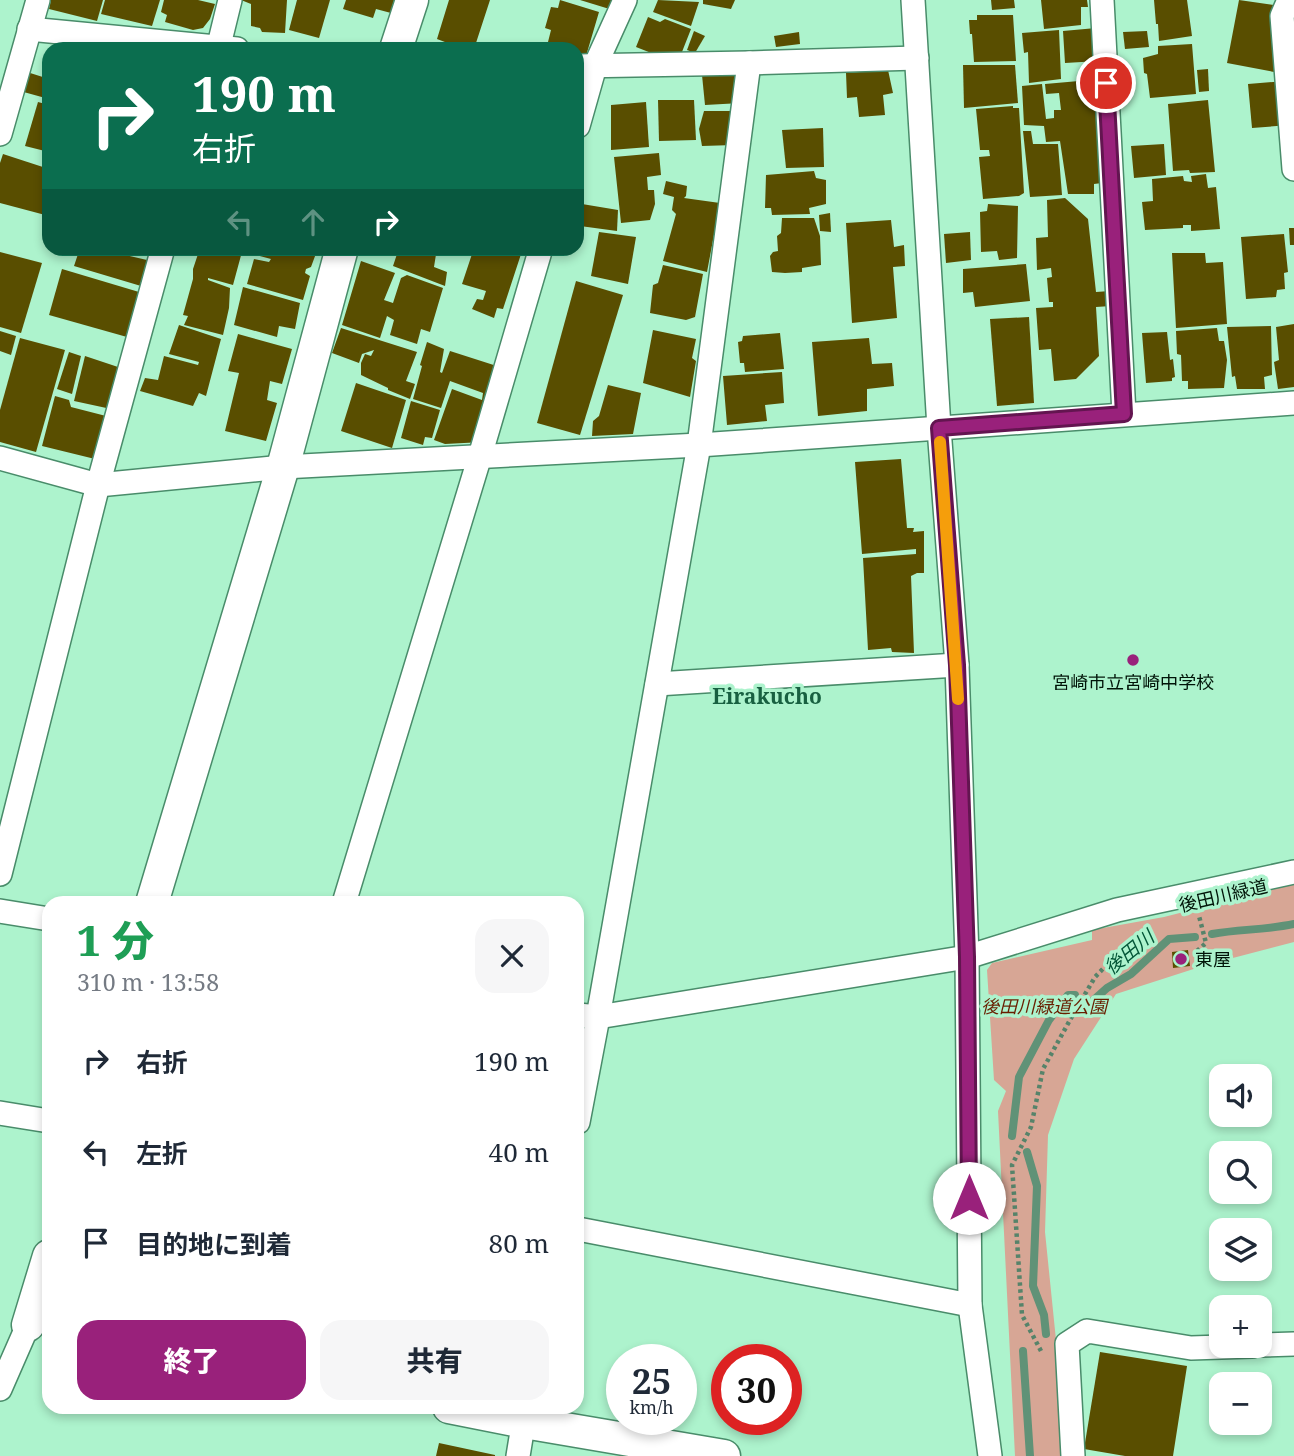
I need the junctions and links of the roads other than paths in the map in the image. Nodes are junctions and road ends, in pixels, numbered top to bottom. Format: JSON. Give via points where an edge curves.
{"nodes":[{"id":1,"x":37,"y":0,"type":"edge"},
{"id":2,"x":230,"y":0,"type":"edge"},
{"id":3,"x":412,"y":0,"type":"edge"},
{"id":4,"x":625,"y":0,"type":"edge"},
{"id":5,"x":913,"y":0,"type":"edge"},
{"id":6,"x":1102,"y":0,"type":"edge"},
{"id":7,"x":1289,"y":0,"type":"edge"},
{"id":8,"x":29,"y":29,"type":"junction"},
{"id":9,"x":162,"y":42,"type":"edge"},
{"id":10,"x":225,"y":42,"type":"edge"},
{"id":11,"x":398,"y":42,"type":"edge"},
{"id":12,"x":917,"y":58,"type":"junction"},
{"id":13,"x":748,"y":63,"type":"junction"},
{"id":14,"x":586,"y":66,"type":"edge"},
{"id":15,"x":0,"y":134,"type":"edge"},
{"id":16,"x":1294,"y":169,"type":"edge"},
{"id":17,"x":161,"y":256,"type":"edge"},
{"id":18,"x":340,"y":256,"type":"edge"},
{"id":19,"x":539,"y":256,"type":"edge"},
{"id":20,"x":1294,"y":403,"type":"edge"},
{"id":21,"x":1124,"y":414,"type":"junction"},
{"id":22,"x":939,"y":428,"type":"junction"},
{"id":23,"x":699,"y":445,"type":"junction"},
{"id":24,"x":480,"y":456,"type":"junction"},
{"id":25,"x":0,"y":458,"type":"edge"},
{"id":26,"x":283,"y":467,"type":"junction"},
{"id":27,"x":98,"y":485,"type":"junction"},
{"id":28,"x":957,"y":665,"type":"junction"},
{"id":29,"x":657,"y":684,"type":"junction"},
{"id":30,"x":1294,"y":872,"type":"edge"},
{"id":31,"x":0,"y":874,"type":"edge"},
{"id":32,"x":154,"y":896,"type":"edge"},
{"id":33,"x":346,"y":896,"type":"edge"},
{"id":34,"x":0,"y":911,"type":"edge"},
{"id":35,"x":42,"y":918,"type":"edge"},
{"id":36,"x":967,"y":957,"type":"junction"},
{"id":37,"x":588,"y":1016,"type":"edge"},
{"id":38,"x":584,"y":1058,"type":"edge"},
{"id":39,"x":0,"y":1113,"type":"edge"},
{"id":40,"x":42,"y":1120,"type":"edge"},
{"id":41,"x":584,"y":1230,"type":"edge"},
{"id":42,"x":42,"y":1277,"type":"edge"},
{"id":43,"x":970,"y":1305,"type":"junction"},
{"id":44,"x":26,"y":1325,"type":"edge"},
{"id":45,"x":1294,"y":1344,"type":"edge"},
{"id":46,"x":1272,"y":1345,"type":"edge"},
{"id":47,"x":1209,"y":1347,"type":"edge"},
{"id":48,"x":0,"y":1389,"type":"edge"},
{"id":49,"x":525,"y":1414,"type":"edge"},
{"id":50,"x":518,"y":1456,"type":"edge"},
{"id":51,"x":724,"y":1456,"type":"edge"},
{"id":52,"x":990,"y":1456,"type":"edge"},
{"id":53,"x":1073,"y":1456,"type":"edge"}],
"edges":[{"from":1,"to":8,"type":"street"},
{"from":2,"to":10,"type":"street"},
{"from":3,"to":11,"type":"street"},
{"from":4,"to":14,"type":"street"},
{"from":5,"to":12,"type":"street"},
{"from":6,"to":21,"type":"street"},
{"from":7,"to":16,"type":"street","via":[[1282,16]]},
{"from":8,"to":9,"type":"street"},
{"from":8,"to":15,"type":"street"},
{"from":12,"to":13,"type":"street"},
{"from":12,"to":22,"type":"street"},
{"from":13,"to":14,"type":"street"},
{"from":13,"to":23,"type":"street"},
{"from":17,"to":27,"type":"street"},
{"from":18,"to":26,"type":"street"},
{"from":19,"to":24,"type":"street"},
{"from":20,"to":21,"type":"street"},
{"from":21,"to":22,"type":"street"},
{"from":22,"to":23,"type":"street"},
{"from":22,"to":28,"type":"street"},
{"from":23,"to":24,"type":"street"},
{"from":23,"to":29,"type":"street"},
{"from":24,"to":26,"type":"street"},
{"from":24,"to":33,"type":"street"},
{"from":25,"to":27,"type":"street"},
{"from":26,"to":27,"type":"street"},
{"from":26,"to":32,"type":"street"},
{"from":27,"to":31,"type":"street"},
{"from":28,"to":29,"type":"street"},
{"from":28,"to":36,"type":"street"},
{"from":29,"to":37,"type":"street"},
{"from":30,"to":36,"type":"street","via":[[1118,910]]},
{"from":34,"to":35,"type":"street"},
{"from":36,"to":37,"type":"street"},
{"from":36,"to":43,"type":"street"},
{"from":37,"to":38,"type":"street"},
{"from":39,"to":40,"type":"street"},
{"from":41,"to":43,"type":"street"},
{"from":42,"to":44,"type":"street"},
{"from":43,"to":52,"type":"street"},
{"from":44,"to":48,"type":"street"},
{"from":45,"to":46,"type":"street"},
{"from":47,"to":53,"type":"street","via":[[1087,1331],[1067,1344]]},
{"from":49,"to":50,"type":"street"},
{"from":49,"to":51,"type":"street"}]}
